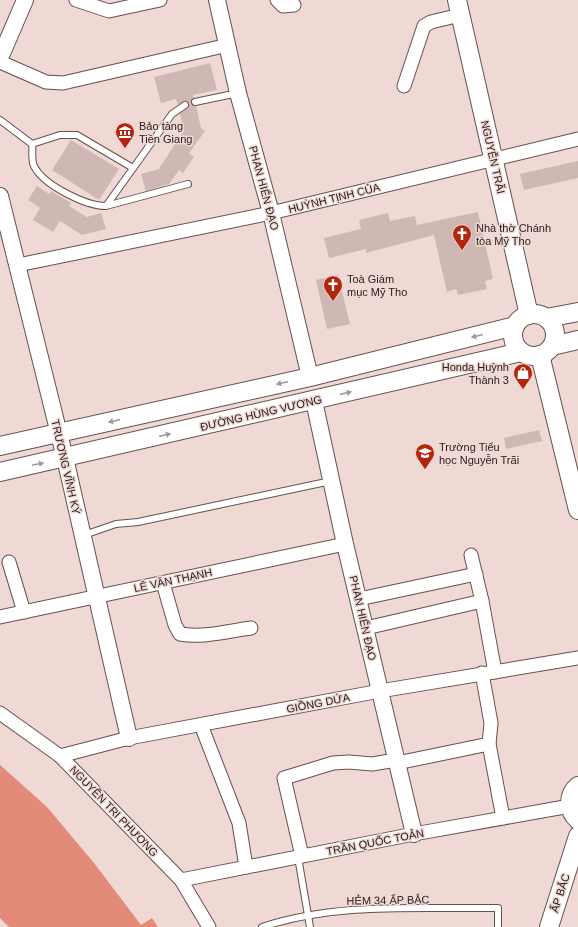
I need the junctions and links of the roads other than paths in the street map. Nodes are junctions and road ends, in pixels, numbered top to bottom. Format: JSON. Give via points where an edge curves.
{"nodes":[{"id":1,"x":25,"y":0,"type":"edge"},
{"id":2,"x":76,"y":0,"type":"edge"},
{"id":3,"x":160,"y":0,"type":"edge"},
{"id":4,"x":217,"y":0,"type":"edge"},
{"id":5,"x":278,"y":0,"type":"edge"},
{"id":6,"x":294,"y":5,"type":"dead end"},
{"id":7,"x":458,"y":7,"type":"edge"},
{"id":8,"x":4,"y":38,"type":"edge"},
{"id":9,"x":228,"y":45,"type":"junction"},
{"id":10,"x":0,"y":58,"type":"edge"},
{"id":11,"x":0,"y":62,"type":"edge"},
{"id":12,"x":404,"y":86,"type":"dead end"},
{"id":13,"x":238,"y":93,"type":"junction"},
{"id":14,"x":195,"y":102,"type":"dead end"},
{"id":15,"x":185,"y":105,"type":"dead end"},
{"id":16,"x":0,"y":120,"type":"edge"},
{"id":17,"x":578,"y":140,"type":"edge"},
{"id":18,"x":32,"y":144,"type":"junction"},
{"id":19,"x":494,"y":159,"type":"junction"},
{"id":20,"x":133,"y":168,"type":"junction"},
{"id":21,"x":188,"y":184,"type":"dead end"},
{"id":22,"x":0,"y":196,"type":"edge"},
{"id":23,"x":106,"y":206,"type":"junction"},
{"id":24,"x":271,"y":213,"type":"junction"},
{"id":25,"x":18,"y":266,"type":"junction"},
{"id":26,"x":578,"y":312,"type":"edge"},
{"id":27,"x":538,"y":316,"type":"junction"},
{"id":28,"x":514,"y":326,"type":"junction"},
{"id":29,"x":578,"y":340,"type":"edge"},
{"id":30,"x":546,"y":351,"type":"junction"},
{"id":31,"x":521,"y":352,"type":"junction"},
{"id":32,"x":310,"y":377,"type":"junction"},
{"id":33,"x":314,"y":401,"type":"junction"},
{"id":34,"x":59,"y":433,"type":"junction"},
{"id":35,"x":0,"y":446,"type":"edge"},
{"id":36,"x":65,"y":458,"type":"junction"},
{"id":37,"x":0,"y":472,"type":"edge"},
{"id":38,"x":332,"y":480,"type":"junction"},
{"id":39,"x":578,"y":509,"type":"edge"},
{"id":40,"x":82,"y":535,"type":"junction"},
{"id":41,"x":345,"y":544,"type":"junction"},
{"id":42,"x":472,"y":555,"type":"dead end"},
{"id":43,"x":9,"y":562,"type":"dead end"},
{"id":44,"x":476,"y":574,"type":"junction"},
{"id":45,"x":163,"y":583,"type":"junction"},
{"id":46,"x":96,"y":597,"type":"junction"},
{"id":47,"x":359,"y":599,"type":"junction"},
{"id":48,"x":482,"y":601,"type":"junction"},
{"id":49,"x":24,"y":612,"type":"junction"},
{"id":50,"x":0,"y":617,"type":"edge"},
{"id":51,"x":251,"y":628,"type":"dead end"},
{"id":52,"x":366,"y":628,"type":"junction"},
{"id":53,"x":578,"y":658,"type":"edge"},
{"id":54,"x":495,"y":672,"type":"junction"},
{"id":55,"x":482,"y":673,"type":"junction"},
{"id":56,"x":380,"y":691,"type":"junction"},
{"id":57,"x":0,"y":713,"type":"edge"},
{"id":58,"x":201,"y":725,"type":"junction"},
{"id":59,"x":129,"y":738,"type":"junction"},
{"id":60,"x":490,"y":744,"type":"junction"},
{"id":61,"x":60,"y":756,"type":"junction"},
{"id":62,"x":397,"y":761,"type":"junction"},
{"id":63,"x":578,"y":786,"type":"edge"},
{"id":64,"x":574,"y":813,"type":"edge"},
{"id":65,"x":503,"y":818,"type":"junction"},
{"id":66,"x":414,"y":834,"type":"junction"},
{"id":67,"x":578,"y":836,"type":"edge"},
{"id":68,"x":300,"y":857,"type":"junction"},
{"id":69,"x":246,"y":867,"type":"junction"},
{"id":70,"x":181,"y":880,"type":"junction"},
{"id":71,"x":308,"y":915,"type":"junction"},
{"id":72,"x":209,"y":927,"type":"edge"},
{"id":73,"x":262,"y":927,"type":"edge"},
{"id":74,"x":310,"y":927,"type":"edge"},
{"id":75,"x":498,"y":927,"type":"edge"},
{"id":76,"x":549,"y":927,"type":"edge"}],
"edges":[{"from":1,"to":8,"type":"street"},
{"from":2,"to":3,"type":"street","via":[[109,11]]},
{"from":4,"to":9,"type":"street","name":"PHAN HIỂN ĐẠO"},
{"from":5,"to":6,"type":"street","via":[[283,6]]},
{"from":7,"to":12,"type":"street","via":[[424,26]]},
{"from":7,"to":19,"type":"main road","name":"NGUYỄN TRÃI"},
{"from":8,"to":10,"type":"street"},
{"from":9,"to":11,"type":"street","via":[[63,82],[46,82]]},
{"from":9,"to":13,"type":"street","name":"PHAN HIỂN ĐẠO"},
{"from":13,"to":14,"type":"lane"},
{"from":13,"to":24,"type":"street","name":"PHAN HIỂN ĐẠO"},
{"from":15,"to":20,"type":"lane","via":[[172,114]]},
{"from":16,"to":18,"type":"lane"},
{"from":17,"to":19,"type":"street","name":"HUỲNH TỊNH CỦA"},
{"from":18,"to":20,"type":"lane","via":[[60,135],[77,135]]},
{"from":18,"to":23,"type":"lane","via":[[34,165],[45,178],[79,200],[96,206]]},
{"from":19,"to":24,"type":"street","name":"HUỲNH TỊNH CỦA"},
{"from":19,"to":27,"type":"main road","name":"NGUYỄN TRÃI"},
{"from":20,"to":23,"type":"lane"},
{"from":21,"to":23,"type":"lane"},
{"from":22,"to":25,"type":"street","name":"TRƯƠNG VĨNH KÝ"},
{"from":24,"to":25,"type":"street","name":"HUỲNH TỊNH CỦA"},
{"from":24,"to":32,"type":"street","name":"PHAN HIỂN ĐẠO"},
{"from":25,"to":34,"type":"street","name":"TRƯƠNG VĨNH KÝ"},
{"from":26,"to":27,"type":"main road"},
{"from":27,"to":28,"type":"main road","via":[[518,321]]},
{"from":27,"to":30,"type":"main road","name":"NGUYỄN TRÃI","via":[[554,331],[555,339]]},
{"from":28,"to":31,"type":"main road","via":[[513,341]]},
{"from":28,"to":32,"type":"main road","one_way":true},
{"from":29,"to":30,"type":"main road"},
{"from":30,"to":31,"type":"main road","via":[[527,356]]},
{"from":30,"to":39,"type":"main road","name":"NGUYỄN TRÃI"},
{"from":33,"to":31,"type":"main road","name":"ĐƯỜNG HÙNG VƯƠNG","one_way":true},
{"from":32,"to":34,"type":"main road","one_way":true},
{"from":36,"to":33,"type":"main road","name":"ĐƯỜNG HÙNG VƯƠNG","one_way":true},
{"from":33,"to":38,"type":"street","name":"PHAN HIỂN ĐẠO"},
{"from":34,"to":35,"type":"main road"},
{"from":34,"to":36,"type":"street","name":"TRƯƠNG VĨNH KÝ"},
{"from":37,"to":36,"type":"main road","name":"ĐƯỜNG HÙNG VƯƠNG","one_way":true},
{"from":36,"to":40,"type":"street","name":"TRƯƠNG VĨNH KÝ"},
{"from":38,"to":40,"type":"lane","via":[[138,522],[116,524]]},
{"from":38,"to":41,"type":"street","name":"PHAN HIỂN ĐẠO"},
{"from":40,"to":46,"type":"street","name":"TRƯƠNG VĨNH KÝ"},
{"from":41,"to":45,"type":"street","name":"LÊ VĂN THẠNH"},
{"from":41,"to":47,"type":"street","name":"PHAN HIỂN ĐẠO"},
{"from":42,"to":44,"type":"street"},
{"from":43,"to":49,"type":"street"},
{"from":44,"to":47,"type":"street"},
{"from":44,"to":48,"type":"street"},
{"from":45,"to":46,"type":"street","name":"LÊ VĂN THẠNH"},
{"from":45,"to":51,"type":"street","via":[[180,634],[201,635]]},
{"from":46,"to":49,"type":"street","name":"LÊ VĂN THẠNH"},
{"from":46,"to":59,"type":"street","name":"TRƯƠNG VĨNH KÝ"},
{"from":47,"to":52,"type":"street","name":"PHAN HIỂN ĐẠO"},
{"from":48,"to":52,"type":"street"},
{"from":48,"to":54,"type":"street"},
{"from":49,"to":50,"type":"street","name":"LÊ VĂN THẠNH"},
{"from":52,"to":56,"type":"street","name":"PHAN HIỂN ĐẠO"},
{"from":53,"to":54,"type":"street","name":"GIỒNG DỨA"},
{"from":54,"to":55,"type":"street","name":"GIỒNG DỨA"},
{"from":55,"to":56,"type":"street","name":"GIỒNG DỨA"},
{"from":55,"to":60,"type":"street","via":[[492,723]]},
{"from":56,"to":58,"type":"street","name":"GIỒNG DỨA"},
{"from":56,"to":62,"type":"street","name":"PHAN HIỂN ĐẠO"},
{"from":57,"to":61,"type":"street","name":"NGUYỄN TRI PHƯƠNG"},
{"from":58,"to":59,"type":"street","name":"GIỒNG DỨA"},
{"from":58,"to":69,"type":"street","via":[[239,823]]},
{"from":59,"to":61,"type":"street","name":"GIỒNG DỨA"},
{"from":60,"to":62,"type":"street"},
{"from":60,"to":65,"type":"street"},
{"from":61,"to":70,"type":"street","name":"NGUYỄN TRI PHƯƠNG"},
{"from":62,"to":66,"type":"street","name":"PHAN HIỂN ĐẠO"},
{"from":62,"to":68,"type":"street","via":[[372,764],[333,763],[284,778]]},
{"from":63,"to":64,"type":"main road","via":[[572,793]]},
{"from":64,"to":65,"type":"street","name":"TRẦN QUỐC TOẢN"},
{"from":65,"to":66,"type":"street","name":"TRẦN QUỐC TOẢN"},
{"from":66,"to":68,"type":"street","name":"TRẦN QUỐC TOẢN"},
{"from":67,"to":76,"type":"main road","name":"ẤP BẮC"},
{"from":68,"to":69,"type":"street","name":"TRẦN QUỐC TOẢN"},
{"from":68,"to":71,"type":"lane"},
{"from":69,"to":70,"type":"street","name":"TRẦN QUỐC TOẢN"},
{"from":70,"to":72,"type":"street","name":"NGUYỄN TRI PHƯƠNG"},
{"from":71,"to":73,"type":"lane","name":"HẺM 34 ẤP BẮC"},
{"from":71,"to":74,"type":"lane"},
{"from":71,"to":75,"type":"lane","name":"HẺM 34 ẤP BẮC","via":[[360,909],[498,908]]}]}
